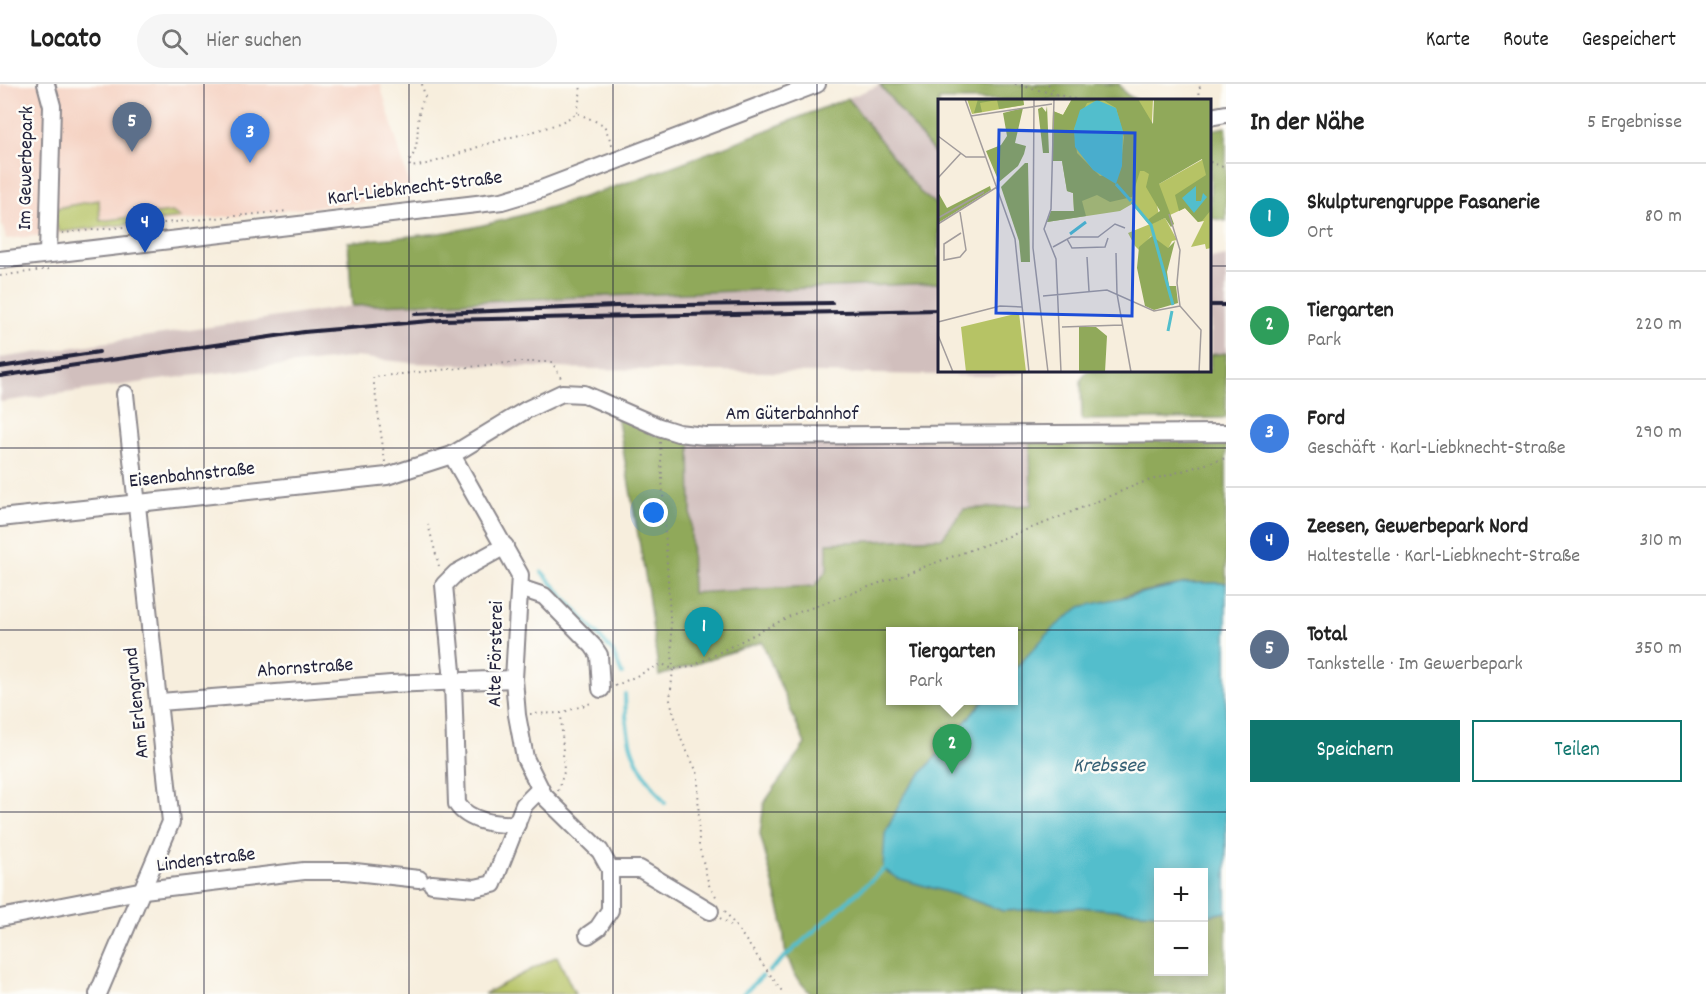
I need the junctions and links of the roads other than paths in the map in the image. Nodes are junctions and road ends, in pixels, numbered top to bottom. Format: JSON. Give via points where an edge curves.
{"nodes":[{"id":1,"x":46,"y":84,"type":"edge"},
{"id":2,"x":817,"y":84,"type":"edge"},
{"id":3,"x":1226,"y":114,"type":"edge"},
{"id":4,"x":1211,"y":117,"type":"edge"},
{"id":5,"x":47,"y":246,"type":"junction"},
{"id":6,"x":0,"y":260,"type":"edge"},
{"id":7,"x":125,"y":394,"type":"dead end"},
{"id":8,"x":1226,"y":433,"type":"edge"},
{"id":9,"x":452,"y":455,"type":"junction"},
{"id":10,"x":138,"y":503,"type":"junction"},
{"id":11,"x":0,"y":518,"type":"edge"},
{"id":12,"x":505,"y":546,"type":"junction"},
{"id":13,"x":520,"y":588,"type":"junction"},
{"id":14,"x":514,"y":679,"type":"junction"},
{"id":15,"x":453,"y":682,"type":"junction"},
{"id":16,"x":601,"y":689,"type":"dead end"},
{"id":17,"x":160,"y":702,"type":"junction"},
{"id":18,"x":545,"y":796,"type":"junction"},
{"id":19,"x":517,"y":825,"type":"junction"},
{"id":20,"x":610,"y":868,"type":"junction"},
{"id":21,"x":144,"y":890,"type":"junction"},
{"id":22,"x":710,"y":911,"type":"road end"},
{"id":23,"x":0,"y":918,"type":"edge"},
{"id":24,"x":588,"y":935,"type":"dead end"},
{"id":25,"x":99,"y":994,"type":"edge"}],
"edges":[{"from":1,"to":5,"type":"street","name":"Im Gewerbepark","via":[[52,106],[42,198]]},
{"from":2,"to":5,"type":"street","name":"Karl-Liebknecht-Straße","via":[[502,201]]},
{"from":3,"to":4,"type":"street"},
{"from":5,"to":6,"type":"street","name":"Karl-Liebknecht-Straße"},
{"from":7,"to":10,"type":"street","name":"Am Erlengrund"},
{"from":8,"to":9,"type":"street","name":"Am Güterbahnhof","via":[[705,436],[659,427],[584,394],[562,393]]},
{"from":9,"to":10,"type":"street","name":"Eisenbahnstraße","via":[[387,476]]},
{"from":9,"to":12,"type":"street","name":"Alte Försterei"},
{"from":10,"to":11,"type":"street","name":"Eisenbahnstraße"},
{"from":10,"to":17,"type":"street","name":"Am Erlengrund"},
{"from":12,"to":13,"type":"street","name":"Alte Försterei","via":[[520,574]]},
{"from":12,"to":15,"type":"street","via":[[456,573],[444,585]]},
{"from":13,"to":14,"type":"street","name":"Alte Försterei"},
{"from":13,"to":16,"type":"street","name":"Alte Försterei","via":[[544,596],[593,646],[599,655]]},
{"from":14,"to":15,"type":"street","name":"Ahornstraße"},
{"from":14,"to":18,"type":"street","name":"Alte Försterei","via":[[525,759]]},
{"from":15,"to":17,"type":"street","name":"Ahornstraße"},
{"from":15,"to":19,"type":"street","via":[[458,804],[463,813],[473,818]]},
{"from":17,"to":21,"type":"street","name":"Am Erlengrund","via":[[171,822]]},
{"from":18,"to":19,"type":"street","via":[[524,805]]},
{"from":18,"to":20,"type":"street","name":"Alte Försterei","via":[[600,851]]},
{"from":19,"to":21,"type":"street","name":"Lindenstraße","via":[[494,884],[475,888],[346,871],[304,871]]},
{"from":20,"to":22,"type":"street","via":[[640,869]]},
{"from":20,"to":24,"type":"street","via":[[610,910]]},
{"from":21,"to":23,"type":"street","name":"Lindenstraße"},
{"from":21,"to":25,"type":"street","name":"Am Erlengrund"}]}
